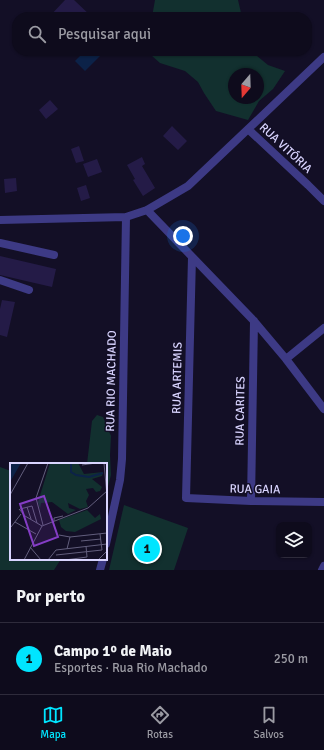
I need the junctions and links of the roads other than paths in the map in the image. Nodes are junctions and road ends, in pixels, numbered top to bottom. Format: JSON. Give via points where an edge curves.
{"nodes":[{"id":1,"x":324,"y":57,"type":"edge"},
{"id":2,"x":248,"y":129,"type":"junction"},
{"id":3,"x":324,"y":201,"type":"edge"},
{"id":4,"x":147,"y":210,"type":"junction"},
{"id":5,"x":126,"y":217,"type":"junction"},
{"id":6,"x":0,"y":220,"type":"edge"},
{"id":7,"x":0,"y":243,"type":"edge"},
{"id":8,"x":54,"y":255,"type":"dead end"},
{"id":9,"x":192,"y":257,"type":"junction"},
{"id":10,"x":0,"y":280,"type":"edge"},
{"id":11,"x":30,"y":290,"type":"dead end"},
{"id":12,"x":254,"y":321,"type":"junction"},
{"id":13,"x":324,"y":328,"type":"edge"},
{"id":14,"x":286,"y":358,"type":"junction"},
{"id":15,"x":324,"y":409,"type":"edge"},
{"id":16,"x":186,"y":498,"type":"joint"},
{"id":17,"x":251,"y":501,"type":"junction"},
{"id":18,"x":324,"y":502,"type":"edge"},
{"id":19,"x":107,"y":539,"type":"edge"},
{"id":20,"x":103,"y":560,"type":"edge"},
{"id":21,"x":324,"y":566,"type":"edge"},
{"id":22,"x":100,"y":570,"type":"edge"},
{"id":23,"x":322,"y":570,"type":"edge"}],
"edges":[{"from":1,"to":2,"type":"street"},
{"from":2,"to":3,"type":"street","name":"RUA VITÓRIA"},
{"from":2,"to":4,"type":"street","via":[[188,186]]},
{"from":4,"to":5,"type":"street"},
{"from":4,"to":9,"type":"street"},
{"from":5,"to":6,"type":"street"},
{"from":5,"to":19,"type":"street","name":"RUA RIO MACHADO","via":[[122,459]]},
{"from":7,"to":8,"type":"street"},
{"from":9,"to":12,"type":"street"},
{"from":9,"to":16,"type":"street","name":"RUA ARTEMIS"},
{"from":10,"to":11,"type":"street"},
{"from":12,"to":14,"type":"street"},
{"from":12,"to":17,"type":"street","name":"RUA CARITES"},
{"from":13,"to":14,"type":"street"},
{"from":14,"to":15,"type":"street"},
{"from":16,"to":17,"type":"street","name":"RUA GAIA"},
{"from":17,"to":18,"type":"street","name":"RUA GAIA"},
{"from":20,"to":22,"type":"street"},
{"from":21,"to":23,"type":"street"}]}
